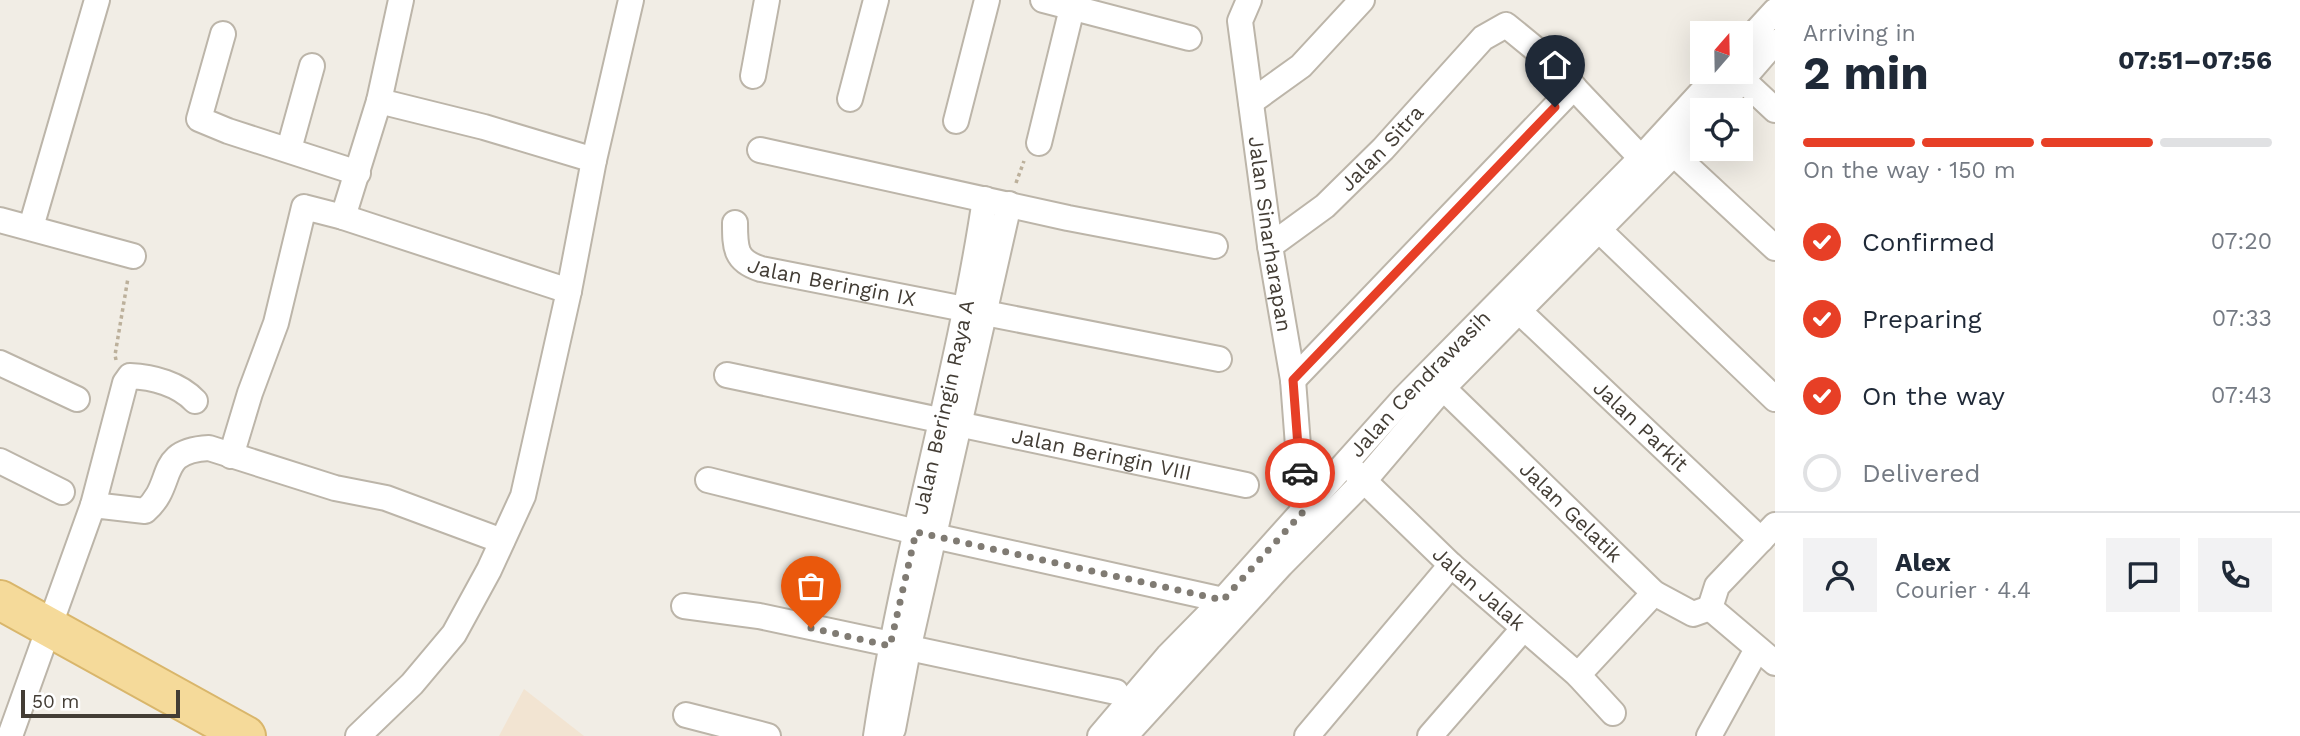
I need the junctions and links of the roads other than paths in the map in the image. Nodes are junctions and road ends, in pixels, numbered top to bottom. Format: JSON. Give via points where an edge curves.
{"nodes":[{"id":1,"x":96,"y":0,"type":"edge"},
{"id":2,"x":401,"y":0,"type":"edge"},
{"id":3,"x":631,"y":0,"type":"edge"},
{"id":4,"x":767,"y":0,"type":"edge"},
{"id":5,"x":876,"y":0,"type":"edge"},
{"id":6,"x":987,"y":0,"type":"edge"},
{"id":7,"x":1043,"y":0,"type":"edge"},
{"id":8,"x":1250,"y":0,"type":"edge"},
{"id":9,"x":1362,"y":0,"type":"edge"},
{"id":10,"x":1073,"y":4,"type":"edge"},
{"id":11,"x":1775,"y":11,"type":"edge"},
{"id":12,"x":223,"y":34,"type":"dead end"},
{"id":13,"x":1754,"y":34,"type":"edge"},
{"id":14,"x":1189,"y":38,"type":"dead end"},
{"id":15,"x":1775,"y":42,"type":"edge"},
{"id":16,"x":312,"y":66,"type":"dead end"},
{"id":17,"x":1754,"y":68,"type":"edge"},
{"id":18,"x":753,"y":76,"type":"dead end"},
{"id":19,"x":1711,"y":84,"type":"edge"},
{"id":20,"x":1741,"y":84,"type":"edge"},
{"id":21,"x":1747,"y":84,"type":"edge"},
{"id":22,"x":1574,"y":87,"type":"junction"},
{"id":23,"x":1728,"y":98,"type":"edge"},
{"id":24,"x":850,"y":99,"type":"dead end"},
{"id":25,"x":380,"y":101,"type":"junction"},
{"id":26,"x":1251,"y":102,"type":"junction"},
{"id":27,"x":1775,"y":110,"type":"edge"},
{"id":28,"x":956,"y":121,"type":"dead end"},
{"id":29,"x":1690,"y":132,"type":"edge"},
{"id":30,"x":1039,"y":143,"type":"road end"},
{"id":31,"x":1666,"y":147,"type":"junction"},
{"id":32,"x":289,"y":149,"type":"junction"},
{"id":33,"x":760,"y":150,"type":"dead end"},
{"id":34,"x":1641,"y":158,"type":"junction"},
{"id":35,"x":594,"y":160,"type":"junction"},
{"id":36,"x":358,"y":173,"type":"junction"},
{"id":37,"x":997,"y":202,"type":"junction"},
{"id":38,"x":343,"y":217,"type":"junction"},
{"id":39,"x":0,"y":220,"type":"edge"},
{"id":40,"x":735,"y":223,"type":"dead end"},
{"id":41,"x":31,"y":227,"type":"junction"},
{"id":42,"x":1599,"y":230,"type":"junction"},
{"id":43,"x":1214,"y":246,"type":"dead end"},
{"id":44,"x":1270,"y":246,"type":"junction"},
{"id":45,"x":1775,"y":248,"type":"edge"},
{"id":46,"x":133,"y":256,"type":"road end"},
{"id":47,"x":569,"y":291,"type":"junction"},
{"id":48,"x":974,"y":310,"type":"junction"},
{"id":49,"x":1520,"y":312,"type":"junction"},
{"id":50,"x":1219,"y":359,"type":"dead end"},
{"id":51,"x":0,"y":363,"type":"edge"},
{"id":52,"x":727,"y":375,"type":"dead end"},
{"id":53,"x":1293,"y":380,"type":"junction"},
{"id":54,"x":1443,"y":388,"type":"junction"},
{"id":55,"x":78,"y":399,"type":"dead end"},
{"id":56,"x":1775,"y":399,"type":"edge"},
{"id":57,"x":195,"y":401,"type":"dead end"},
{"id":58,"x":950,"y":421,"type":"junction"},
{"id":59,"x":231,"y":456,"type":"junction"},
{"id":60,"x":0,"y":461,"type":"edge"},
{"id":61,"x":1346,"y":463,"type":"junction"},
{"id":62,"x":708,"y":480,"type":"dead end"},
{"id":63,"x":1364,"y":481,"type":"junction"},
{"id":64,"x":1245,"y":485,"type":"dead end"},
{"id":65,"x":62,"y":492,"type":"dead end"},
{"id":66,"x":93,"y":505,"type":"junction"},
{"id":67,"x":1304,"y":521,"type":"junction"},
{"id":68,"x":1768,"y":532,"type":"edge"},
{"id":69,"x":926,"y":534,"type":"junction"},
{"id":70,"x":502,"y":541,"type":"junction"},
{"id":71,"x":1451,"y":565,"type":"junction"},
{"id":72,"x":1654,"y":593,"type":"junction"},
{"id":73,"x":0,"y":600,"type":"edge"},
{"id":74,"x":1223,"y":600,"type":"junction"},
{"id":75,"x":684,"y":606,"type":"dead end"},
{"id":76,"x":1710,"y":608,"type":"junction"},
{"id":77,"x":51,"y":626,"type":"junction"},
{"id":78,"x":1523,"y":629,"type":"junction"},
{"id":79,"x":899,"y":648,"type":"junction"},
{"id":80,"x":1763,"y":661,"type":"edge"},
{"id":81,"x":1578,"y":675,"type":"junction"},
{"id":82,"x":1116,"y":692,"type":"dead end"},
{"id":83,"x":1613,"y":713,"type":"dead end"},
{"id":84,"x":686,"y":715,"type":"dead end"},
{"id":85,"x":10,"y":736,"type":"edge"},
{"id":86,"x":246,"y":736,"type":"edge"},
{"id":87,"x":358,"y":736,"type":"edge"},
{"id":88,"x":768,"y":736,"type":"edge"},
{"id":89,"x":876,"y":736,"type":"edge"},
{"id":90,"x":891,"y":736,"type":"edge"},
{"id":91,"x":1100,"y":736,"type":"edge"},
{"id":92,"x":1125,"y":736,"type":"edge"},
{"id":93,"x":1307,"y":736,"type":"edge"},
{"id":94,"x":1430,"y":736,"type":"edge"},
{"id":95,"x":1709,"y":736,"type":"edge"}],
"edges":[{"from":1,"to":41,"type":"street"},
{"from":2,"to":25,"type":"street"},
{"from":3,"to":35,"type":"street"},
{"from":4,"to":18,"type":"street"},
{"from":5,"to":24,"type":"street"},
{"from":6,"to":28,"type":"street"},
{"from":7,"to":10,"type":"street"},
{"from":8,"to":26,"type":"street","name":"Jalan Sinarharapan","via":[[1240,21]]},
{"from":9,"to":26,"type":"street","via":[[1301,66]]},
{"from":10,"to":14,"type":"street"},
{"from":10,"to":30,"type":"street"},
{"from":11,"to":13,"type":"street"},
{"from":12,"to":32,"type":"street","via":[[200,119]]},
{"from":15,"to":17,"type":"street"},
{"from":16,"to":32,"type":"street"},
{"from":19,"to":31,"type":"street","name":"Jalan Cendrawasih"},
{"from":20,"to":23,"type":"street"},
{"from":21,"to":27,"type":"street"},
{"from":22,"to":34,"type":"street"},
{"from":22,"to":44,"type":"street","name":"Jalan Sitra","via":[[1506,25],[1483,38],[1325,206]]},
{"from":22,"to":53,"type":"street"},
{"from":25,"to":35,"type":"street"},
{"from":25,"to":36,"type":"street"},
{"from":26,"to":44,"type":"street","name":"Jalan Sinarharapan"},
{"from":29,"to":31,"type":"street","name":"Jalan Cendrawasih"},
{"from":31,"to":34,"type":"street","name":"Jalan Cendrawasih"},
{"from":31,"to":42,"type":"street","name":"Jalan Cendrawasih"},
{"from":31,"to":45,"type":"street"},
{"from":32,"to":36,"type":"street"},
{"from":33,"to":37,"type":"street"},
{"from":34,"to":61,"type":"street","name":"Jalan Cendrawasih"},
{"from":35,"to":47,"type":"street"},
{"from":36,"to":38,"type":"street"},
{"from":37,"to":43,"type":"street"},
{"from":37,"to":48,"type":"street"},
{"from":38,"to":47,"type":"street"},
{"from":38,"to":59,"type":"street","via":[[304,207],[276,323]]},
{"from":39,"to":41,"type":"street"},
{"from":40,"to":48,"type":"street","name":"Jalan Beringin IX","via":[[735,250],[748,265]]},
{"from":41,"to":46,"type":"street"},
{"from":42,"to":49,"type":"street","name":"Jalan Cendrawasih"},
{"from":42,"to":56,"type":"street"},
{"from":44,"to":53,"type":"street","name":"Jalan Sinarharapan"},
{"from":47,"to":70,"type":"street","via":[[523,496]]},
{"from":48,"to":50,"type":"street","name":"Jalan Beringin IX"},
{"from":48,"to":58,"type":"street"},
{"from":49,"to":54,"type":"street","name":"Jalan Cendrawasih"},
{"from":49,"to":68,"type":"street","name":"Jalan Parkit"},
{"from":51,"to":55,"type":"street"},
{"from":52,"to":58,"type":"street","name":"Jalan Beringin VIII"},
{"from":53,"to":67,"type":"street","name":"Jalan Sinarharapan"},
{"from":54,"to":63,"type":"street","name":"Jalan Cendrawasih"},
{"from":54,"to":72,"type":"street","name":"Jalan Gelatik"},
{"from":57,"to":66,"type":"street","via":[[186,391],[158,380],[130,376]]},
{"from":58,"to":64,"type":"street","name":"Jalan Beringin VIII"},
{"from":58,"to":69,"type":"street"},
{"from":59,"to":66,"type":"street","via":[[209,448],[176,455],[154,503],[145,511]]},
{"from":59,"to":70,"type":"street","via":[[386,499]]},
{"from":60,"to":65,"type":"street"},
{"from":61,"to":63,"type":"street","name":"Jalan Jalak"},
{"from":61,"to":67,"type":"street","name":"Jalan Cendrawasih"},
{"from":62,"to":69,"type":"street"},
{"from":63,"to":67,"type":"street","name":"Jalan Cendrawasih"},
{"from":63,"to":71,"type":"street","name":"Jalan Jalak"},
{"from":66,"to":77,"type":"street"},
{"from":67,"to":74,"type":"street","name":"Jalan Cendrawasih"},
{"from":67,"to":92,"type":"street","name":"Jalan Cendrawasih"},
{"from":68,"to":76,"type":"street","via":[[1717,586]]},
{"from":69,"to":74,"type":"street"},
{"from":69,"to":79,"type":"street"},
{"from":70,"to":87,"type":"street","via":[[454,634],[412,684]]},
{"from":71,"to":78,"type":"street","name":"Jalan Jalak"},
{"from":71,"to":93,"type":"street"},
{"from":72,"to":76,"type":"street","name":"Jalan Gelatik","via":[[1693,614]]},
{"from":72,"to":81,"type":"street"},
{"from":73,"to":77,"type":"main road"},
{"from":74,"to":91,"type":"street","name":"Jalan Cendrawasih","via":[[1183,639]]},
{"from":75,"to":79,"type":"street","via":[[759,616]]},
{"from":76,"to":80,"type":"street"},
{"from":77,"to":85,"type":"street"},
{"from":77,"to":86,"type":"main road"},
{"from":78,"to":81,"type":"street","name":"Jalan Jalak"},
{"from":78,"to":94,"type":"street"},
{"from":79,"to":82,"type":"street"},
{"from":79,"to":89,"type":"street"},
{"from":79,"to":90,"type":"street"},
{"from":80,"to":95,"type":"street"},
{"from":81,"to":83,"type":"street","name":"Jalan Jalak"},
{"from":84,"to":88,"type":"street"}]}
